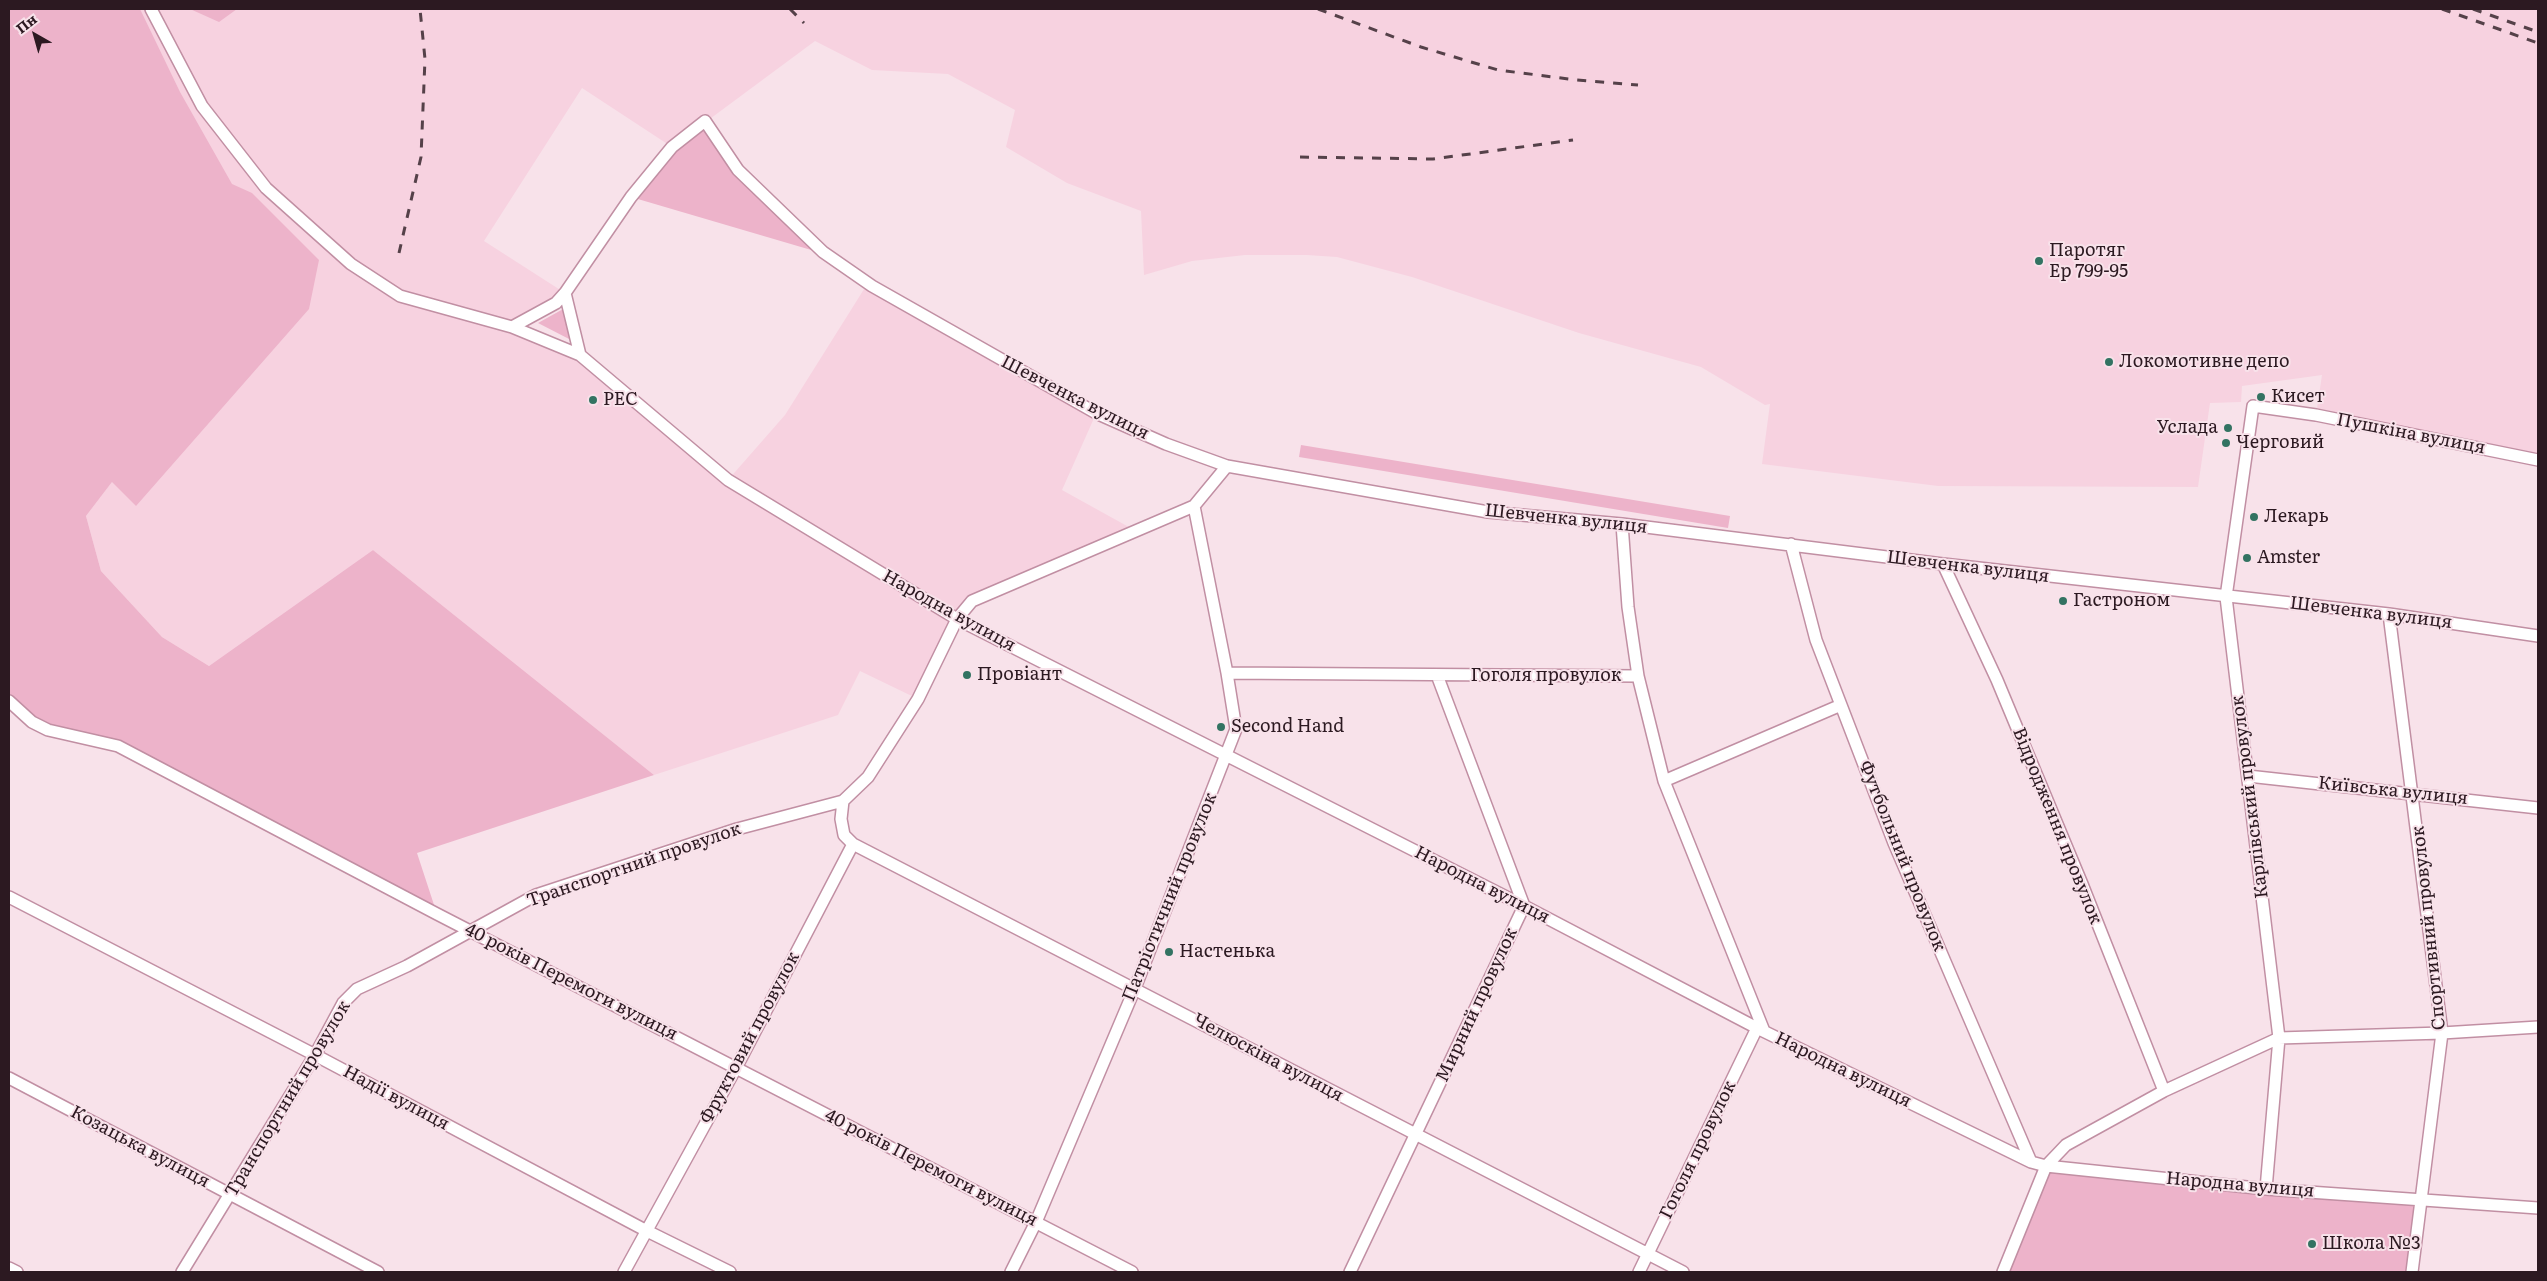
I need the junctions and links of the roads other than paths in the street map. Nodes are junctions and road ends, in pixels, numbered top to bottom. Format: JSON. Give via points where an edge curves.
{"nodes":[{"id":1,"x":152,"y":9,"type":"edge"},
{"id":2,"x":565,"y":293,"type":"junction"},
{"id":3,"x":512,"y":327,"type":"junction"},
{"id":4,"x":580,"y":355,"type":"junction"},
{"id":5,"x":2253,"y":406,"type":"joint"},
{"id":6,"x":2538,"y":460,"type":"edge"},
{"id":7,"x":1227,"y":466,"type":"junction"},
{"id":8,"x":1194,"y":506,"type":"junction"},
{"id":9,"x":1622,"y":524,"type":"junction"},
{"id":10,"x":1791,"y":544,"type":"junction"},
{"id":11,"x":1943,"y":564,"type":"junction"},
{"id":12,"x":2226,"y":597,"type":"junction"},
{"id":13,"x":2389,"y":614,"type":"junction"},
{"id":14,"x":957,"y":619,"type":"junction"},
{"id":15,"x":2538,"y":636,"type":"edge"},
{"id":16,"x":1227,"y":673,"type":"junction"},
{"id":17,"x":1437,"y":675,"type":"junction"},
{"id":18,"x":1638,"y":676,"type":"junction"},
{"id":19,"x":9,"y":701,"type":"edge"},
{"id":20,"x":1841,"y":705,"type":"junction"},
{"id":21,"x":1226,"y":756,"type":"junction"},
{"id":22,"x":2248,"y":776,"type":"junction"},
{"id":23,"x":1664,"y":781,"type":"junction"},
{"id":24,"x":2413,"y":793,"type":"junction"},
{"id":25,"x":843,"y":801,"type":"junction"},
{"id":26,"x":2538,"y":808,"type":"edge"},
{"id":27,"x":853,"y":844,"type":"junction"},
{"id":28,"x":9,"y":897,"type":"edge"},
{"id":29,"x":1524,"y":906,"type":"junction"},
{"id":30,"x":469,"y":930,"type":"junction"},
{"id":31,"x":1135,"y":988,"type":"junction"},
{"id":32,"x":2538,"y":1027,"type":"edge"},
{"id":33,"x":1761,"y":1029,"type":"junction"},
{"id":34,"x":2442,"y":1033,"type":"junction"},
{"id":35,"x":2278,"y":1038,"type":"junction"},
{"id":36,"x":316,"y":1055,"type":"junction"},
{"id":37,"x":736,"y":1068,"type":"junction"},
{"id":38,"x":9,"y":1078,"type":"edge"},
{"id":39,"x":2164,"y":1091,"type":"junction"},
{"id":40,"x":1416,"y":1136,"type":"junction"},
{"id":41,"x":2030,"y":1162,"type":"junction"},
{"id":42,"x":2046,"y":1166,"type":"junction"},
{"id":43,"x":2266,"y":1189,"type":"junction"},
{"id":44,"x":230,"y":1195,"type":"junction"},
{"id":45,"x":2421,"y":1200,"type":"junction"},
{"id":46,"x":2538,"y":1208,"type":"edge"},
{"id":47,"x":1036,"y":1222,"type":"junction"},
{"id":48,"x":645,"y":1230,"type":"junction"},
{"id":49,"x":1648,"y":1254,"type":"junction"},
{"id":50,"x":9,"y":1268,"type":"edge"},
{"id":51,"x":17,"y":1272,"type":"edge"},
{"id":52,"x":182,"y":1272,"type":"edge"},
{"id":53,"x":378,"y":1272,"type":"edge"},
{"id":54,"x":624,"y":1272,"type":"edge"},
{"id":55,"x":730,"y":1272,"type":"edge"},
{"id":56,"x":1011,"y":1272,"type":"edge"},
{"id":57,"x":1132,"y":1272,"type":"edge"},
{"id":58,"x":1350,"y":1272,"type":"edge"},
{"id":59,"x":1639,"y":1272,"type":"edge"},
{"id":60,"x":1683,"y":1272,"type":"edge"},
{"id":61,"x":2003,"y":1272,"type":"edge"},
{"id":62,"x":2412,"y":1272,"type":"edge"}],
"edges":[{"from":1,"to":3,"type":"street","name":"Народна вулиця","via":[[202,106],[266,188],[351,264],[400,296]]},
{"from":2,"to":3,"type":"street","via":[[556,303]]},
{"from":2,"to":4,"type":"street"},
{"from":2,"to":7,"type":"street","name":"Шевченка вулиця","via":[[637,190],[672,147],[704,122],[738,170],[823,252],[872,286],[1096,413]]},
{"from":3,"to":4,"type":"street","name":"Народна вулиця"},
{"from":4,"to":14,"type":"street","name":"Народна вулиця","via":[[728,480]]},
{"from":5,"to":6,"type":"street","name":"Пушкіна вулиця","via":[[2316,415]]},
{"from":5,"to":12,"type":"street","name":"Карлівський провулок"},
{"from":7,"to":8,"type":"street"},
{"from":7,"to":9,"type":"street","name":"Шевченка вулиця","via":[[1488,512]]},
{"from":8,"to":14,"type":"street","via":[[972,601]]},
{"from":8,"to":16,"type":"street","name":"Патріотичний провулок"},
{"from":9,"to":10,"type":"street","name":"Шевченка вулиця"},
{"from":9,"to":18,"type":"street","via":[[1628,606]]},
{"from":10,"to":11,"type":"street","name":"Шевченка вулиця"},
{"from":10,"to":20,"type":"street","name":"Футбольний провулок","via":[[1816,640]]},
{"from":11,"to":12,"type":"street","name":"Шевченка вулиця"},
{"from":11,"to":39,"type":"street","name":"Відродження провулок","via":[[2082,884]]},
{"from":12,"to":13,"type":"street","name":"Шевченка вулиця"},
{"from":12,"to":22,"type":"street","name":"Карлівський провулок"},
{"from":13,"to":15,"type":"street","name":"Шевченка вулиця"},
{"from":13,"to":24,"type":"street","name":"Спортивний провулок"},
{"from":14,"to":21,"type":"street","name":"Народна вулиця"},
{"from":14,"to":25,"type":"street","via":[[918,699],[868,777]]},
{"from":16,"to":17,"type":"street","name":"Гоголя провулок"},
{"from":16,"to":21,"type":"street","name":"Патріотичний провулок","via":[[1236,729]]},
{"from":17,"to":18,"type":"street","name":"Гоголя провулок"},
{"from":17,"to":29,"type":"street","name":"Мирний провулок"},
{"from":18,"to":23,"type":"street","name":"Гоголя провулок"},
{"from":19,"to":30,"type":"street","name":"40 років Перемоги вулиця","via":[[32,722],[48,730],[118,746]]},
{"from":20,"to":23,"type":"street"},
{"from":20,"to":41,"type":"street","name":"Футбольний провулок","via":[[1894,843]]},
{"from":21,"to":29,"type":"street","name":"Народна вулиця"},
{"from":21,"to":31,"type":"street","name":"Патріотичний провулок"},
{"from":22,"to":24,"type":"street","name":"Київська вулиця"},
{"from":22,"to":35,"type":"street","name":"Карлівський провулок"},
{"from":23,"to":33,"type":"street","name":"Гоголя провулок"},
{"from":24,"to":26,"type":"street","name":"Київська вулиця"},
{"from":24,"to":34,"type":"street","name":"Спортивний провулок"},
{"from":25,"to":27,"type":"street","via":[[841,818],[844,834]]},
{"from":25,"to":30,"type":"street","name":"Транспортний провулок","via":[[737,829],[536,895]]},
{"from":27,"to":31,"type":"street","name":"Челюскіна вулиця"},
{"from":27,"to":37,"type":"street","name":"Фруктовий провулок"},
{"from":28,"to":36,"type":"street","name":"Надії вулиця"},
{"from":29,"to":33,"type":"street","name":"Народна вулиця"},
{"from":29,"to":40,"type":"street","name":"Мирний провулок"},
{"from":30,"to":36,"type":"street","name":"Транспортний провулок","via":[[407,966],[357,989],[343,1004]]},
{"from":30,"to":37,"type":"street","name":"40 років Перемоги вулиця"},
{"from":31,"to":40,"type":"street","name":"Челюскіна вулиця"},
{"from":31,"to":47,"type":"street","name":"Патріотичний провулок"},
{"from":32,"to":34,"type":"street"},
{"from":33,"to":41,"type":"street","name":"Народна вулиця"},
{"from":33,"to":49,"type":"street","name":"Гоголя провулок"},
{"from":34,"to":35,"type":"street"},
{"from":34,"to":45,"type":"street","name":"Спортивний провулок"},
{"from":35,"to":39,"type":"street"},
{"from":35,"to":43,"type":"street","name":"Карлівський провулок"},
{"from":36,"to":44,"type":"street","name":"Транспортний провулок"},
{"from":36,"to":48,"type":"street","name":"Надії вулиця"},
{"from":37,"to":47,"type":"street","name":"40 років Перемоги вулиця"},
{"from":37,"to":48,"type":"street","name":"Фруктовий провулок"},
{"from":38,"to":44,"type":"street","name":"Козацька вулиця"},
{"from":39,"to":42,"type":"street","via":[[2066,1145]]},
{"from":40,"to":49,"type":"street","name":"Челюскіна вулиця"},
{"from":40,"to":58,"type":"street","name":"Мирний провулок"},
{"from":41,"to":42,"type":"street","name":"Народна вулиця"},
{"from":42,"to":43,"type":"street","name":"Народна вулиця"},
{"from":42,"to":61,"type":"street"},
{"from":43,"to":45,"type":"street","name":"Народна вулиця"},
{"from":44,"to":52,"type":"street","name":"Транспортний провулок"},
{"from":44,"to":53,"type":"street","name":"Козацька вулиця"},
{"from":45,"to":46,"type":"street","name":"Народна вулиця"},
{"from":45,"to":62,"type":"street","name":"Спортивний провулок"},
{"from":47,"to":56,"type":"street","name":"Патріотичний провулок"},
{"from":47,"to":57,"type":"street","name":"40 років Перемоги вулиця"},
{"from":48,"to":54,"type":"street","name":"Фруктовий провулок"},
{"from":48,"to":55,"type":"street","name":"Надії вулиця"},
{"from":49,"to":59,"type":"street","name":"Гоголя провулок"},
{"from":49,"to":60,"type":"street","name":"Челюскіна вулиця"},
{"from":50,"to":51,"type":"street"}]}
